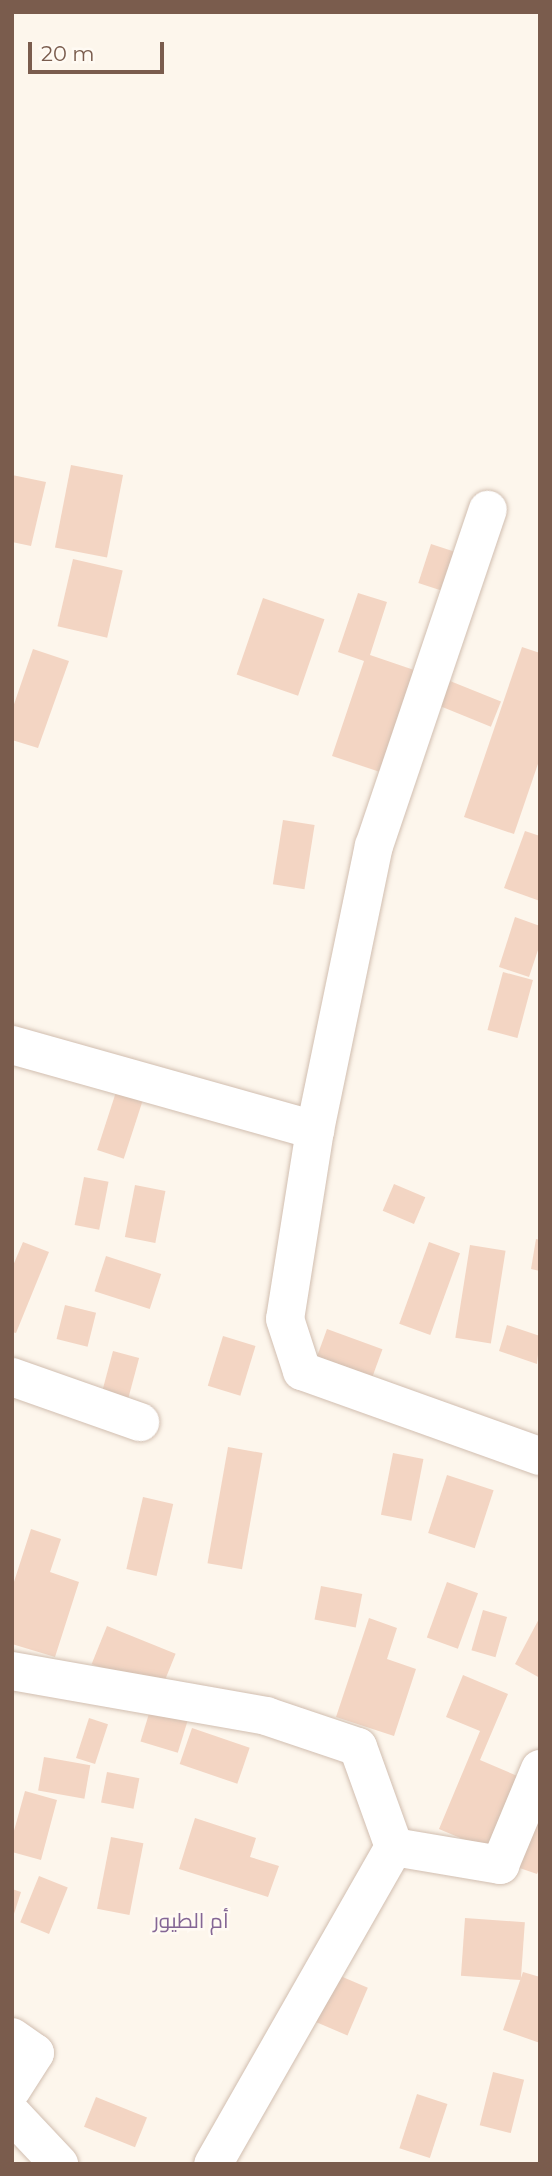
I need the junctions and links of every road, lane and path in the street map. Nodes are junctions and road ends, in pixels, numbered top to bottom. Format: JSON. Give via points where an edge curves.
{"nodes":[{"id":1,"x":488,"y":510,"type":"dead end"},
{"id":2,"x":12,"y":1045,"type":"edge"},
{"id":3,"x":316,"y":1130,"type":"junction"},
{"id":4,"x":12,"y":1377,"type":"edge"},
{"id":5,"x":140,"y":1422,"type":"dead end"},
{"id":6,"x":540,"y":1456,"type":"edge"},
{"id":7,"x":12,"y":1671,"type":"edge"},
{"id":8,"x":540,"y":1769,"type":"edge"},
{"id":9,"x":394,"y":1847,"type":"junction"},
{"id":10,"x":12,"y":2037,"type":"edge"},
{"id":11,"x":12,"y":2089,"type":"edge"},
{"id":12,"x":12,"y":2115,"type":"edge"},
{"id":13,"x":59,"y":2164,"type":"edge"},
{"id":14,"x":213,"y":2164,"type":"edge"}],
"edges":[{"from":1,"to":3,"type":"street","via":[[374,846]]},
{"from":2,"to":3,"type":"street"},
{"from":3,"to":6,"type":"street","via":[[285,1319],[302,1371]]},
{"from":4,"to":5,"type":"street"},
{"from":7,"to":9,"type":"street","via":[[266,1716],[358,1747]]},
{"from":8,"to":9,"type":"street","via":[[500,1865]]},
{"from":9,"to":14,"type":"street"},
{"from":10,"to":11,"type":"street","via":[[35,2053]]},
{"from":12,"to":13,"type":"street"}]}
